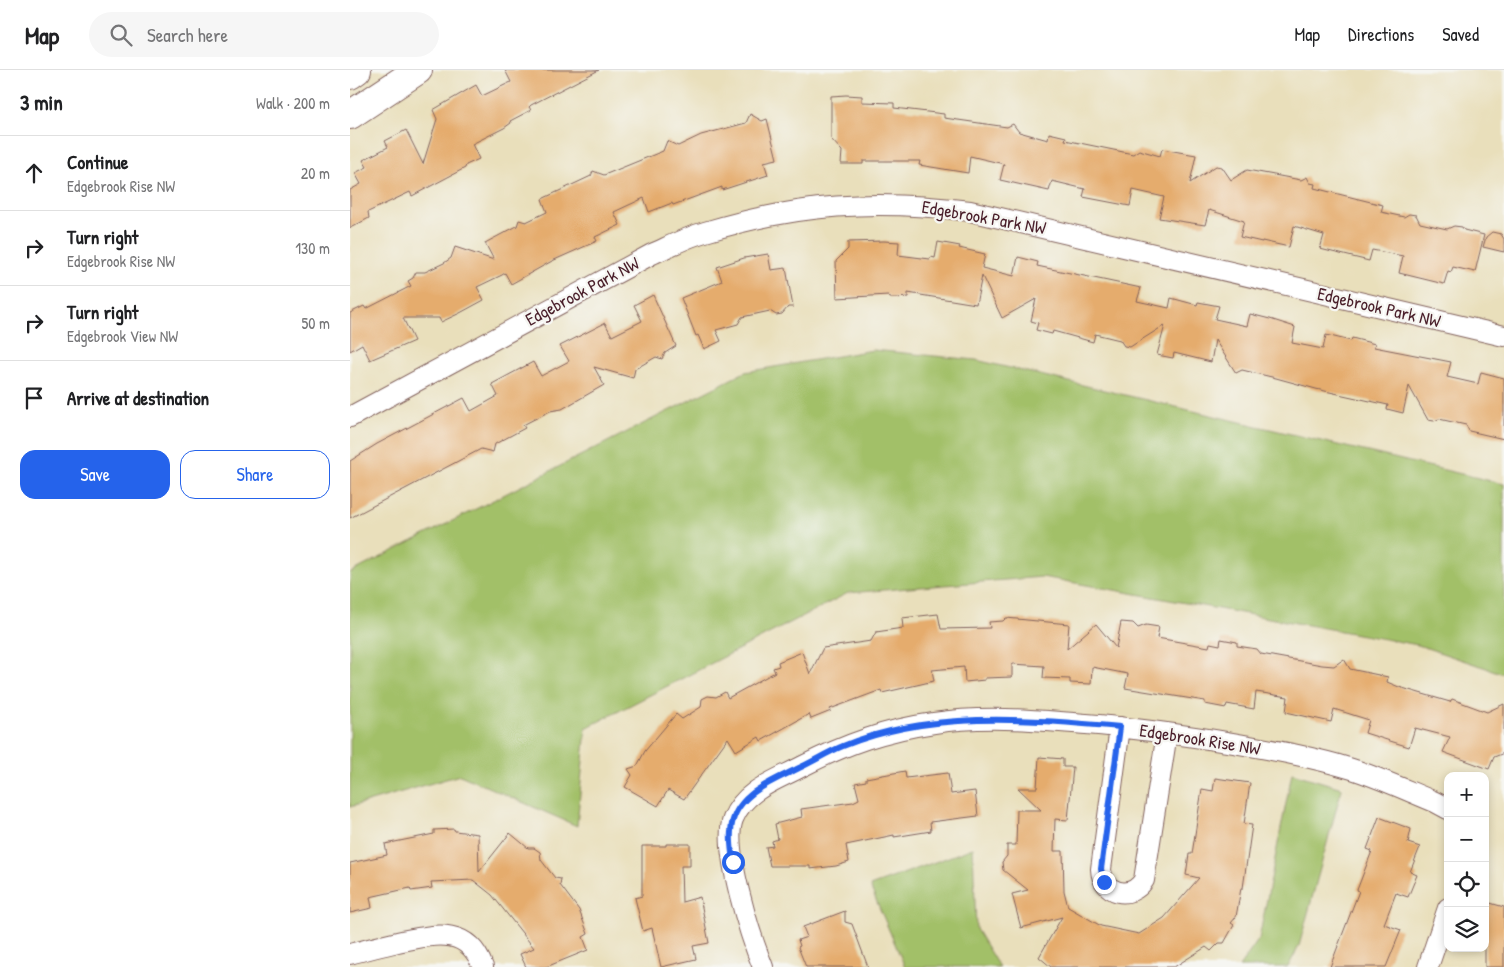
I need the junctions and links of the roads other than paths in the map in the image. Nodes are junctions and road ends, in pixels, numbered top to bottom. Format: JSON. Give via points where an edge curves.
{"nodes":[{"id":1,"x":357,"y":70,"type":"edge"},
{"id":2,"x":418,"y":70,"type":"edge"},
{"id":3,"x":350,"y":75,"type":"edge"},
{"id":4,"x":350,"y":115,"type":"edge"},
{"id":5,"x":1504,"y":336,"type":"edge"},
{"id":6,"x":350,"y":417,"type":"edge"},
{"id":7,"x":1120,"y":727,"type":"junction"},
{"id":8,"x":1168,"y":733,"type":"junction"},
{"id":9,"x":1444,"y":808,"type":"edge"},
{"id":10,"x":1444,"y":920,"type":"edge"},
{"id":11,"x":350,"y":954,"type":"edge"},
{"id":12,"x":483,"y":967,"type":"edge"},
{"id":13,"x":763,"y":967,"type":"edge"},
{"id":14,"x":1428,"y":967,"type":"edge"}],
"edges":[{"from":1,"to":3,"type":"street"},
{"from":2,"to":4,"type":"street"},
{"from":5,"to":6,"type":"street","name":"Edgebrook Park NW","via":[[970,211],[897,203],[850,204],[768,216],[704,232],[652,254]]},
{"from":7,"to":8,"type":"street","name":"Edgebrook Rise NW"},
{"from":7,"to":8,"type":"street","via":[[1101,869],[1108,887],[1119,893],[1134,891],[1144,880]]},
{"from":7,"to":13,"type":"street","name":"Edgebrook Rise NW","via":[[993,718],[935,722],[843,746],[754,791],[740,804],[732,820],[731,832],[736,870],[753,942]]},
{"from":8,"to":9,"type":"street","name":"Edgebrook Rise NW","via":[[1263,748],[1352,769]]},
{"from":10,"to":14,"type":"street"},
{"from":11,"to":12,"type":"street","via":[[438,934],[468,944],[479,956]]}]}
